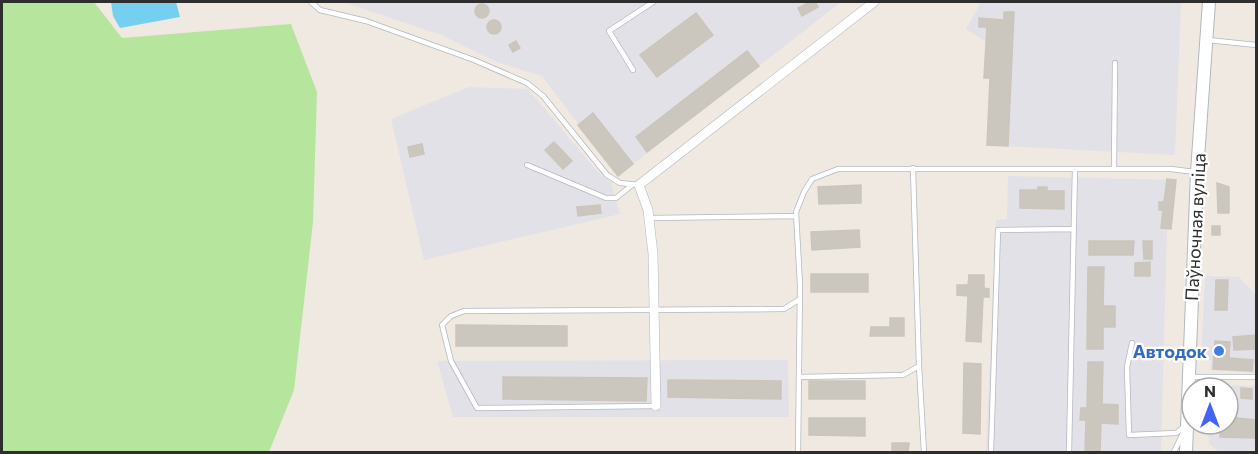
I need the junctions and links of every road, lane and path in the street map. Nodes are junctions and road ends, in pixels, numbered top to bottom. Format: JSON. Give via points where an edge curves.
{"nodes":[{"id":1,"x":311,"y":2,"type":"edge"},
{"id":2,"x":653,"y":2,"type":"edge"},
{"id":3,"x":874,"y":2,"type":"edge"},
{"id":4,"x":1209,"y":2,"type":"edge"},
{"id":5,"x":1205,"y":39,"type":"junction"},
{"id":6,"x":1257,"y":45,"type":"edge"},
{"id":7,"x":1115,"y":63,"type":"dead end"},
{"id":8,"x":633,"y":70,"type":"dead end"},
{"id":9,"x":527,"y":165,"type":"dead end"},
{"id":10,"x":913,"y":168,"type":"junction"},
{"id":11,"x":1075,"y":169,"type":"junction"},
{"id":12,"x":1113,"y":169,"type":"junction"},
{"id":13,"x":1197,"y":172,"type":"junction"},
{"id":14,"x":635,"y":185,"type":"junction"},
{"id":15,"x":796,"y":216,"type":"junction"},
{"id":16,"x":649,"y":218,"type":"junction"},
{"id":17,"x":1074,"y":229,"type":"junction"},
{"id":18,"x":800,"y":299,"type":"junction"},
{"id":19,"x":654,"y":312,"type":"junction"},
{"id":20,"x":1132,"y":343,"type":"dead end"},
{"id":21,"x":920,"y":366,"type":"junction"},
{"id":22,"x":799,"y":376,"type":"junction"},
{"id":23,"x":1189,"y":376,"type":"edge"},
{"id":24,"x":1240,"y":377,"type":"edge"},
{"id":25,"x":1257,"y":377,"type":"edge"},
{"id":26,"x":656,"y":406,"type":"joint"},
{"id":27,"x":1180,"y":430,"type":"edge"},
{"id":28,"x":1182,"y":436,"type":"edge"},
{"id":29,"x":1187,"y":436,"type":"edge"},
{"id":30,"x":798,"y":453,"type":"edge"},
{"id":31,"x":924,"y":453,"type":"edge"},
{"id":32,"x":992,"y":453,"type":"edge"},
{"id":33,"x":1069,"y":453,"type":"edge"},
{"id":34,"x":1174,"y":453,"type":"edge"},
{"id":35,"x":1186,"y":453,"type":"edge"}],
"edges":[{"from":1,"to":14,"type":"lane","via":[[320,10],[366,21],[527,83],[543,96],[607,175],[620,183]]},
{"from":2,"to":8,"type":"lane","via":[[609,32]]},
{"from":3,"to":14,"type":"street"},
{"from":4,"to":5,"type":"street","name":"Паўночная вуліца"},
{"from":5,"to":6,"type":"lane"},
{"from":5,"to":13,"type":"street","name":"Паўночная вуліца"},
{"from":7,"to":12,"type":"lane"},
{"from":9,"to":14,"type":"lane","via":[[606,198],[616,198]]},
{"from":10,"to":11,"type":"lane"},
{"from":10,"to":15,"type":"lane","via":[[838,169],[812,179]]},
{"from":10,"to":21,"type":"lane"},
{"from":11,"to":12,"type":"lane"},
{"from":11,"to":17,"type":"lane"},
{"from":12,"to":13,"type":"lane"},
{"from":13,"to":23,"type":"street","name":"Паўночная вуліца"},
{"from":14,"to":16,"type":"street"},
{"from":15,"to":16,"type":"lane"},
{"from":15,"to":18,"type":"lane"},
{"from":16,"to":19,"type":"street"},
{"from":17,"to":32,"type":"lane","via":[[998,230]]},
{"from":17,"to":33,"type":"lane"},
{"from":18,"to":19,"type":"lane","via":[[784,309]]},
{"from":18,"to":22,"type":"lane"},
{"from":19,"to":26,"type":"street"},
{"from":19,"to":26,"type":"lane","via":[[464,311],[442,325],[451,361],[477,408]]},
{"from":20,"to":27,"type":"lane","via":[[1127,367],[1129,435]]},
{"from":21,"to":22,"type":"lane","via":[[903,375]]},
{"from":21,"to":31,"type":"lane"},
{"from":22,"to":30,"type":"lane"},
{"from":24,"to":25,"type":"lane"},
{"from":28,"to":34,"type":"lane"},
{"from":29,"to":35,"type":"street","name":"Паўночная вуліца"}]}
